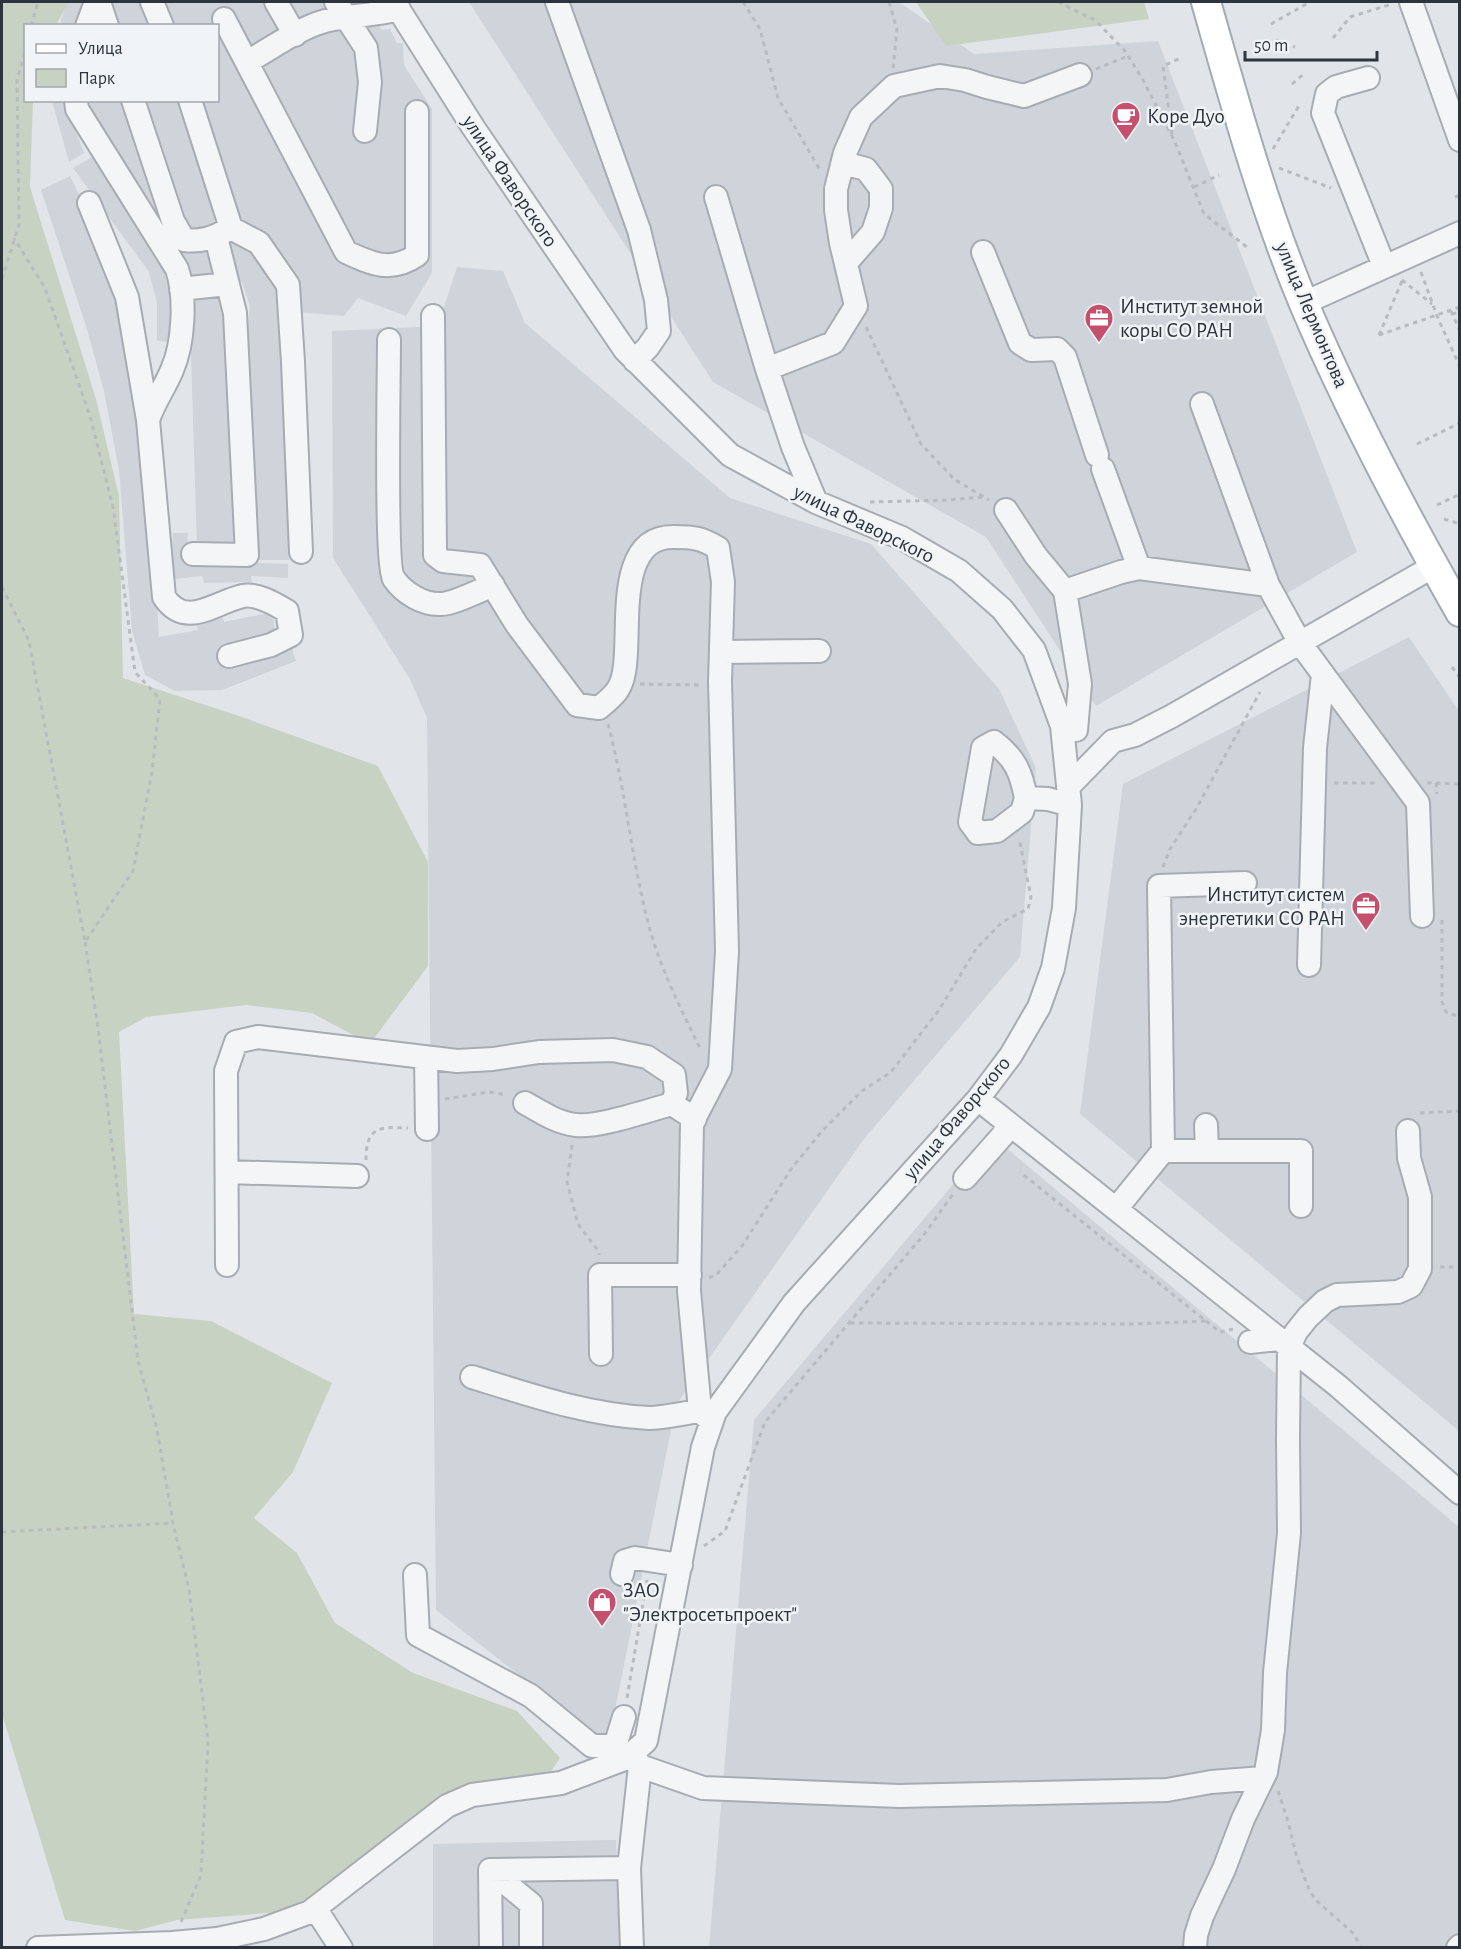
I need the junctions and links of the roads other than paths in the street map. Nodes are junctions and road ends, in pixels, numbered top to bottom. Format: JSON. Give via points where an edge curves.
{"nodes":[{"id":1,"x":98,"y":2,"type":"edge"},
{"id":2,"x":152,"y":2,"type":"edge"},
{"id":3,"x":276,"y":2,"type":"edge"},
{"id":4,"x":557,"y":2,"type":"edge"},
{"id":5,"x":1206,"y":2,"type":"edge"},
{"id":6,"x":1411,"y":2,"type":"edge"},
{"id":7,"x":397,"y":5,"type":"edge"},
{"id":8,"x":341,"y":10,"type":"edge"},
{"id":9,"x":224,"y":19,"type":"dead end"},
{"id":10,"x":88,"y":24,"type":"edge"},
{"id":11,"x":106,"y":24,"type":"edge"},
{"id":12,"x":161,"y":24,"type":"edge"},
{"id":13,"x":295,"y":35,"type":"junction"},
{"id":14,"x":247,"y":62,"type":"junction"},
{"id":15,"x":1080,"y":75,"type":"road end"},
{"id":16,"x":1368,"y":78,"type":"dead end"},
{"id":17,"x":134,"y":102,"type":"edge"},
{"id":18,"x":191,"y":102,"type":"edge"},
{"id":19,"x":77,"y":105,"type":"edge"},
{"id":20,"x":417,"y":112,"type":"dead end"},
{"id":21,"x":365,"y":131,"type":"dead end"},
{"id":22,"x":1460,"y":140,"type":"edge"},
{"id":23,"x":843,"y":163,"type":"junction"},
{"id":24,"x":716,"y":197,"type":"dead end"},
{"id":25,"x":89,"y":203,"type":"dead end"},
{"id":26,"x":224,"y":232,"type":"junction"},
{"id":27,"x":1460,"y":233,"type":"edge"},
{"id":28,"x":983,"y":252,"type":"dead end"},
{"id":29,"x":846,"y":263,"type":"junction"},
{"id":30,"x":1384,"y":266,"type":"junction"},
{"id":31,"x":228,"y":284,"type":"junction"},
{"id":32,"x":181,"y":289,"type":"junction"},
{"id":33,"x":1304,"y":303,"type":"junction"},
{"id":34,"x":433,"y":316,"type":"dead end"},
{"id":35,"x":389,"y":340,"type":"dead end"},
{"id":36,"x":635,"y":361,"type":"junction"},
{"id":37,"x":767,"y":369,"type":"junction"},
{"id":38,"x":1202,"y":404,"type":"dead end"},
{"id":39,"x":148,"y":420,"type":"junction"},
{"id":40,"x":816,"y":502,"type":"junction"},
{"id":41,"x":1006,"y":510,"type":"road end"},
{"id":42,"x":301,"y":552,"type":"dead end"},
{"id":43,"x":192,"y":554,"type":"dead end"},
{"id":44,"x":1434,"y":566,"type":"junction"},
{"id":45,"x":1139,"y":568,"type":"junction"},
{"id":46,"x":493,"y":585,"type":"junction"},
{"id":47,"x":1268,"y":585,"type":"junction"},
{"id":48,"x":1065,"y":591,"type":"junction"},
{"id":49,"x":1459,"y":610,"type":"edge"},
{"id":50,"x":1299,"y":643,"type":"junction"},
{"id":51,"x":819,"y":651,"type":"dead end"},
{"id":52,"x":721,"y":652,"type":"junction"},
{"id":53,"x":229,"y":656,"type":"dead end"},
{"id":54,"x":1323,"y":674,"type":"junction"},
{"id":55,"x":1069,"y":728,"type":"junction"},
{"id":56,"x":1113,"y":741,"type":"junction"},
{"id":57,"x":1069,"y":796,"type":"junction"},
{"id":58,"x":1024,"y":805,"type":"road end"},
{"id":59,"x":1245,"y":883,"type":"dead end"},
{"id":60,"x":1422,"y":916,"type":"dead end"},
{"id":61,"x":1309,"y":965,"type":"dead end"},
{"id":62,"x":426,"y":1057,"type":"junction"},
{"id":63,"x":978,"y":1099,"type":"junction"},
{"id":64,"x":525,"y":1103,"type":"road end"},
{"id":65,"x":672,"y":1104,"type":"junction"},
{"id":66,"x":695,"y":1119,"type":"junction"},
{"id":67,"x":1414,"y":1122,"type":"road end"},
{"id":68,"x":1008,"y":1123,"type":"junction"},
{"id":69,"x":1206,"y":1125,"type":"dead end"},
{"id":70,"x":427,"y":1128,"type":"road end"},
{"id":71,"x":1207,"y":1150,"type":"junction"},
{"id":72,"x":1163,"y":1151,"type":"junction"},
{"id":73,"x":227,"y":1172,"type":"junction"},
{"id":74,"x":357,"y":1176,"type":"road end"},
{"id":75,"x":965,"y":1178,"type":"road end"},
{"id":76,"x":1301,"y":1206,"type":"dead end"},
{"id":77,"x":1116,"y":1209,"type":"junction"},
{"id":78,"x":227,"y":1265,"type":"dead end"},
{"id":79,"x":696,"y":1278,"type":"junction"},
{"id":80,"x":1246,"y":1334,"type":"road end"},
{"id":81,"x":1284,"y":1343,"type":"junction"},
{"id":82,"x":600,"y":1354,"type":"dead end"},
{"id":83,"x":472,"y":1377,"type":"dead end"},
{"id":84,"x":705,"y":1416,"type":"junction"},
{"id":85,"x":1460,"y":1493,"type":"edge"},
{"id":86,"x":681,"y":1565,"type":"junction"},
{"id":87,"x":622,"y":1574,"type":"dead end"},
{"id":88,"x":415,"y":1575,"type":"dead end"},
{"id":89,"x":624,"y":1717,"type":"road end"},
{"id":90,"x":632,"y":1753,"type":"junction"},
{"id":91,"x":1264,"y":1775,"type":"junction"},
{"id":92,"x":629,"y":1868,"type":"junction"},
{"id":93,"x":490,"y":1870,"type":"junction"},
{"id":94,"x":315,"y":1908,"type":"junction"},
{"id":95,"x":92,"y":1946,"type":"edge"},
{"id":96,"x":38,"y":1947,"type":"edge"},
{"id":97,"x":341,"y":1947,"type":"edge"},
{"id":98,"x":491,"y":1947,"type":"edge"},
{"id":99,"x":531,"y":1947,"type":"edge"},
{"id":100,"x":632,"y":1947,"type":"edge"},
{"id":101,"x":1195,"y":1947,"type":"edge"}],
"edges":[{"from":1,"to":10,"type":"street"},
{"from":1,"to":11,"type":"street"},
{"from":2,"to":12,"type":"street"},
{"from":3,"to":13,"type":"street"},
{"from":4,"to":36,"type":"street","via":[[639,230],[656,300],[658,331]]},
{"from":5,"to":33,"type":"main road","name":"улица Лермонтова","via":[[1253,163]]},
{"from":6,"to":22,"type":"street"},
{"from":7,"to":8,"type":"street","via":[[383,13]]},
{"from":7,"to":36,"type":"street","name":"улица Фаворского","via":[[472,127]]},
{"from":8,"to":13,"type":"street","via":[[334,19]]},
{"from":8,"to":21,"type":"street","via":[[366,48],[370,82]]},
{"from":9,"to":14,"type":"street"},
{"from":13,"to":14,"type":"street"},
{"from":14,"to":20,"type":"street","via":[[346,252],[372,264],[403,264],[417,255]]},
{"from":15,"to":23,"type":"street","via":[[1024,96],[940,76],[894,86],[861,117]]},
{"from":16,"to":30,"type":"street","via":[[1336,87],[1327,94],[1323,113]]},
{"from":17,"to":26,"type":"street","via":[[173,221],[184,240],[196,242]]},
{"from":18,"to":26,"type":"street"},
{"from":19,"to":32,"type":"street","via":[[177,269]]},
{"from":23,"to":29,"type":"street","via":[[836,189],[836,210]]},
{"from":23,"to":29,"type":"street","via":[[866,169],[881,189],[881,208],[873,232]]},
{"from":24,"to":37,"type":"street"},
{"from":25,"to":39,"type":"street","via":[[127,297]]},
{"from":26,"to":31,"type":"street"},
{"from":26,"to":42,"type":"street","via":[[259,243],[288,285]]},
{"from":27,"to":30,"type":"street"},
{"from":28,"to":45,"type":"street","via":[[1020,344],[1030,350],[1057,349],[1065,357]]},
{"from":29,"to":37,"type":"street","via":[[856,306],[832,344]]},
{"from":30,"to":33,"type":"street"},
{"from":31,"to":32,"type":"street"},
{"from":31,"to":43,"type":"street","via":[[235,313],[247,555]]},
{"from":32,"to":39,"type":"street","via":[[179,347],[173,369]]},
{"from":33,"to":44,"type":"main road","name":"улица Лермонтова","via":[[1372,452]]},
{"from":34,"to":46,"type":"street","via":[[435,555],[443,561],[480,566]]},
{"from":35,"to":46,"type":"street","via":[[392,577],[406,592],[423,601],[442,604]]},
{"from":36,"to":40,"type":"street","name":"улица Фаворского","via":[[730,455]]},
{"from":37,"to":40,"type":"street"},
{"from":38,"to":47,"type":"street"},
{"from":39,"to":53,"type":"street","via":[[164,597],[178,611],[188,613],[245,596],[267,600],[287,611],[291,635],[271,645]]},
{"from":40,"to":55,"type":"street","name":"улица Фаворского","via":[[902,538],[959,571],[1002,609],[1034,650]]},
{"from":41,"to":48,"type":"street"},
{"from":44,"to":49,"type":"main road","name":"улица Лермонтова"},
{"from":44,"to":50,"type":"street"},
{"from":45,"to":47,"type":"street"},
{"from":45,"to":48,"type":"street"},
{"from":46,"to":52,"type":"street","via":[[517,625],[577,705],[599,708],[616,695],[624,673],[629,582],[643,548],[662,537],[699,538],[718,548],[723,582]]},
{"from":47,"to":50,"type":"street"},
{"from":48,"to":55,"type":"street","via":[[1080,684]]},
{"from":50,"to":54,"type":"street"},
{"from":50,"to":56,"type":"street","via":[[1135,735]]},
{"from":51,"to":52,"type":"street"},
{"from":52,"to":66,"type":"street","via":[[727,962],[720,1070]]},
{"from":54,"to":60,"type":"street","via":[[1418,803]]},
{"from":54,"to":61,"type":"street","via":[[1315,748]]},
{"from":55,"to":56,"type":"street"},
{"from":55,"to":57,"type":"street","name":"улица Фаворского"},
{"from":56,"to":57,"type":"street"},
{"from":57,"to":58,"type":"street"},
{"from":57,"to":63,"type":"street","name":"улица Фаворского","via":[[1064,908],[1053,968],[1039,1007],[1011,1055]]},
{"from":59,"to":72,"type":"street","via":[[1159,886]]},
{"from":62,"to":65,"type":"street","via":[[466,1061],[539,1052],[613,1050],[647,1057],[674,1075],[676,1093]]},
{"from":62,"to":70,"type":"street"},
{"from":62,"to":73,"type":"street","via":[[258,1037],[236,1042],[226,1071]]},
{"from":63,"to":68,"type":"street"},
{"from":63,"to":84,"type":"street","name":"улица Фаворского","via":[[794,1303],[721,1404]]},
{"from":64,"to":65,"type":"street","via":[[576,1126]]},
{"from":65,"to":66,"type":"street"},
{"from":66,"to":79,"type":"street","via":[[692,1123]]},
{"from":67,"to":81,"type":"street","via":[[1409,1158],[1420,1197],[1420,1269],[1411,1286],[1398,1292],[1337,1295],[1308,1317]]},
{"from":68,"to":75,"type":"street","via":[[1003,1135]]},
{"from":68,"to":77,"type":"street"},
{"from":69,"to":71,"type":"street"},
{"from":71,"to":72,"type":"street"},
{"from":71,"to":76,"type":"street","via":[[1301,1150]]},
{"from":72,"to":77,"type":"street"},
{"from":73,"to":74,"type":"street"},
{"from":73,"to":78,"type":"street"},
{"from":77,"to":81,"type":"street"},
{"from":79,"to":82,"type":"street","via":[[600,1275]]},
{"from":79,"to":84,"type":"street"},
{"from":80,"to":81,"type":"street"},
{"from":81,"to":85,"type":"street"},
{"from":81,"to":91,"type":"street","via":[[1289,1533],[1273,1730]]},
{"from":83,"to":84,"type":"street","via":[[589,1411],[650,1418]]},
{"from":84,"to":86,"type":"street","name":"улица Фаворского"},
{"from":86,"to":87,"type":"street","via":[[636,1558],[625,1561]]},
{"from":86,"to":90,"type":"street","name":"улица Фаворского"},
{"from":88,"to":90,"type":"street","via":[[418,1635],[531,1696],[592,1746]]},
{"from":89,"to":90,"type":"street"},
{"from":90,"to":91,"type":"street","via":[[703,1788],[899,1796],[1167,1790]]},
{"from":90,"to":92,"type":"street"},
{"from":90,"to":94,"type":"street","via":[[561,1784],[472,1795],[447,1806]]},
{"from":91,"to":101,"type":"street","via":[[1202,1916]]},
{"from":92,"to":93,"type":"street"},
{"from":92,"to":100,"type":"street"},
{"from":93,"to":98,"type":"street"},
{"from":93,"to":99,"type":"street","via":[[531,1904]]},
{"from":94,"to":95,"type":"street","via":[[264,1929],[217,1939]]},
{"from":94,"to":97,"type":"street"},
{"from":95,"to":96,"type":"street"}]}
